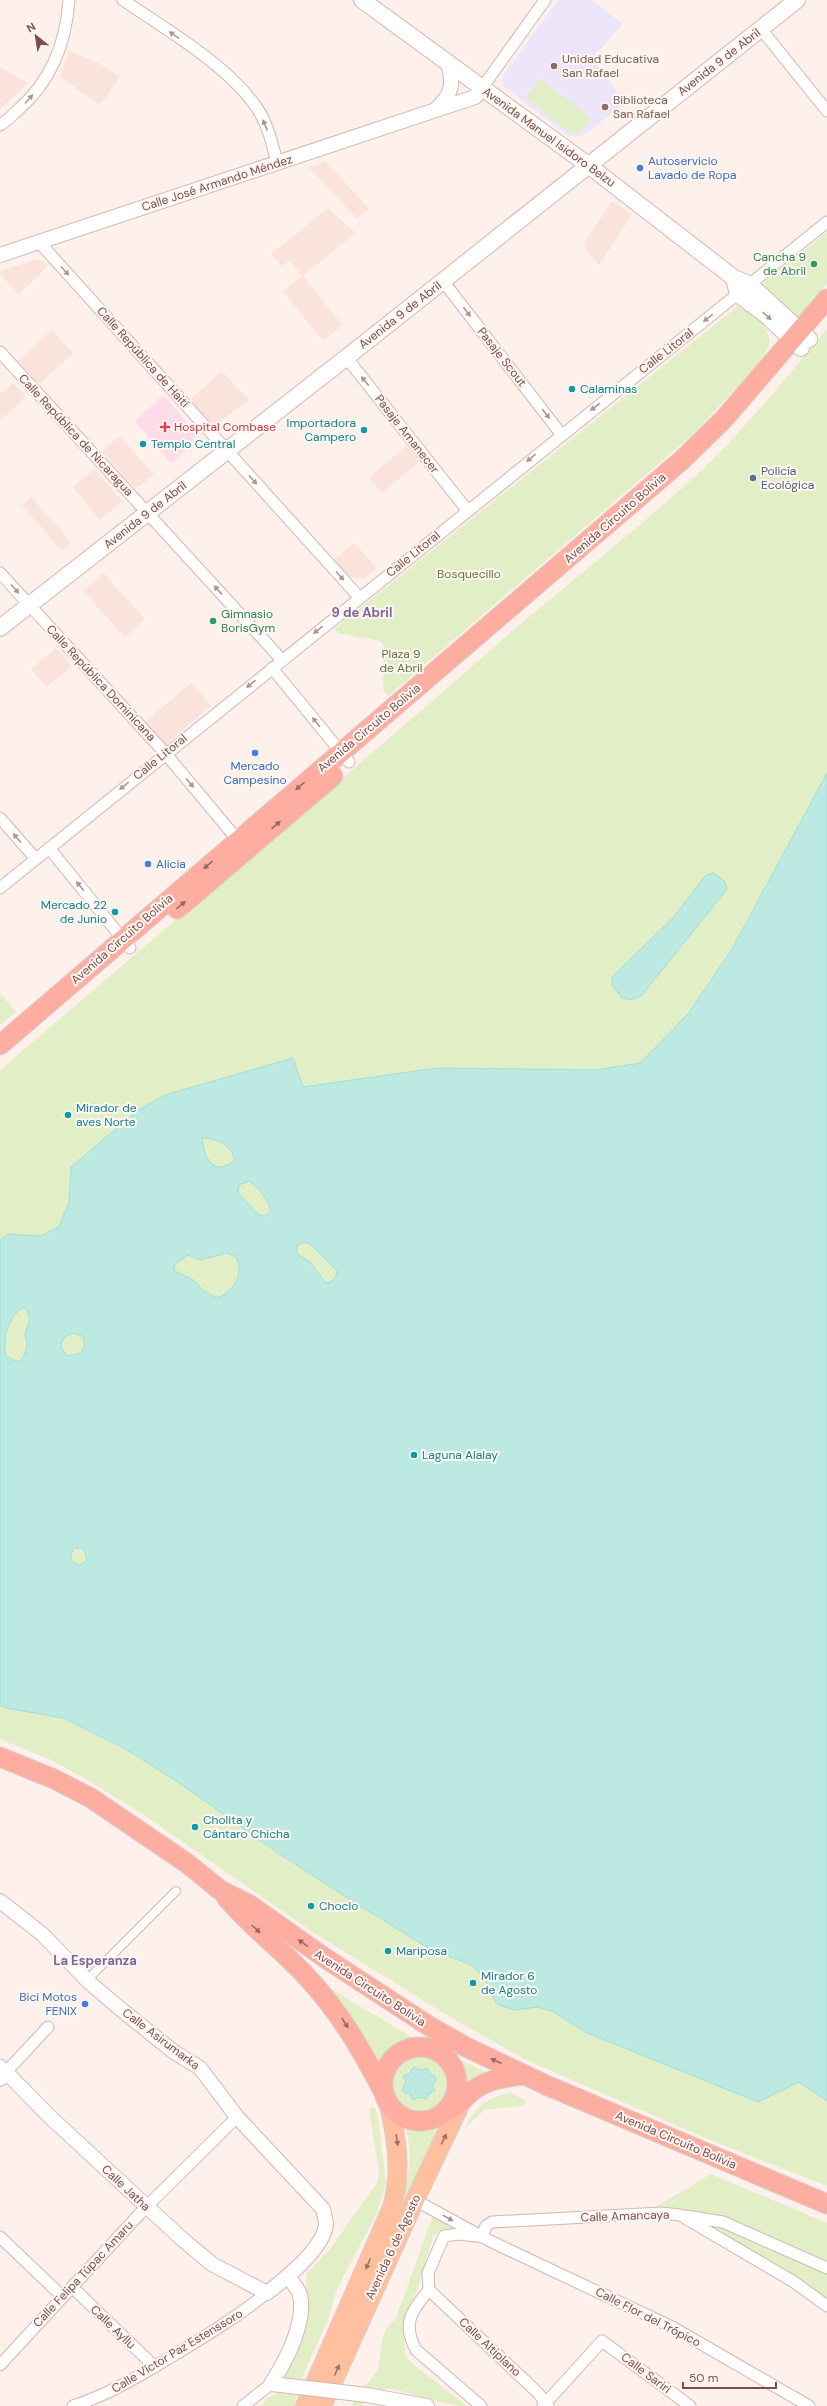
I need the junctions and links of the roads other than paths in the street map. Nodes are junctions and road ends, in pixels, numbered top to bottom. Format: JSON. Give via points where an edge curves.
{"nodes":[{"id":1,"x":69,"y":0,"type":"edge"},
{"id":2,"x":123,"y":0,"type":"edge"},
{"id":3,"x":362,"y":0,"type":"edge"},
{"id":4,"x":545,"y":0,"type":"edge"},
{"id":5,"x":797,"y":0,"type":"edge"},
{"id":6,"x":761,"y":29,"type":"junction"},
{"id":7,"x":448,"y":64,"type":"junction"},
{"id":8,"x":482,"y":88,"type":"junction"},
{"id":9,"x":433,"y":111,"type":"junction"},
{"id":10,"x":827,"y":111,"type":"edge"},
{"id":11,"x":0,"y":125,"type":"edge"},
{"id":12,"x":277,"y":162,"type":"junction"},
{"id":13,"x":588,"y":165,"type":"junction"},
{"id":14,"x":827,"y":222,"type":"edge"},
{"id":15,"x":39,"y":242,"type":"junction"},
{"id":16,"x":0,"y":255,"type":"edge"},
{"id":17,"x":443,"y":281,"type":"junction"},
{"id":18,"x":744,"y":289,"type":"junction"},
{"id":19,"x":827,"y":299,"type":"edge"},
{"id":20,"x":827,"y":317,"type":"edge"},
{"id":21,"x":801,"y":340,"type":"junction"},
{"id":22,"x":0,"y":352,"type":"edge"},
{"id":23,"x":346,"y":357,"type":"junction"},
{"id":24,"x":561,"y":434,"type":"junction"},
{"id":25,"x":227,"y":451,"type":"junction"},
{"id":26,"x":467,"y":510,"type":"junction"},
{"id":27,"x":147,"y":513,"type":"junction"},
{"id":28,"x":0,"y":573,"type":"edge"},
{"id":29,"x":359,"y":597,"type":"junction"},
{"id":30,"x":29,"y":605,"type":"junction"},
{"id":31,"x":0,"y":628,"type":"edge"},
{"id":32,"x":282,"y":660,"type":"junction"},
{"id":33,"x":272,"y":668,"type":"junction"},
{"id":34,"x":165,"y":753,"type":"junction"},
{"id":35,"x":345,"y":757,"type":"junction"},
{"id":36,"x":0,"y":818,"type":"edge"},
{"id":37,"x":242,"y":845,"type":"junction"},
{"id":38,"x":49,"y":848,"type":"junction"},
{"id":39,"x":35,"y":858,"type":"junction"},
{"id":40,"x":0,"y":888,"type":"edge"},
{"id":41,"x":126,"y":943,"type":"junction"},
{"id":42,"x":0,"y":1044,"type":"edge"},
{"id":43,"x":0,"y":1059,"type":"edge"},
{"id":44,"x":0,"y":1758,"type":"edge"},
{"id":45,"x":220,"y":1890,"type":"junction"},
{"id":46,"x":176,"y":1891,"type":"dead end"},
{"id":47,"x":0,"y":1901,"type":"edge"},
{"id":48,"x":87,"y":1980,"type":"junction"},
{"id":49,"x":428,"y":2026,"type":"junction"},
{"id":50,"x":48,"y":2027,"type":"dead end"},
{"id":51,"x":441,"y":2044,"type":"junction"},
{"id":52,"x":419,"y":2047,"type":"junction"},
{"id":53,"x":466,"y":2047,"type":"junction"},
{"id":54,"x":451,"y":2063,"type":"junction"},
{"id":55,"x":2,"y":2072,"type":"edge"},
{"id":56,"x":526,"y":2076,"type":"junction"},
{"id":57,"x":386,"y":2098,"type":"junction"},
{"id":58,"x":454,"y":2101,"type":"junction"},
{"id":59,"x":236,"y":2117,"type":"junction"},
{"id":60,"x":415,"y":2200,"type":"junction"},
{"id":61,"x":827,"y":2204,"type":"edge"},
{"id":62,"x":146,"y":2207,"type":"junction"},
{"id":63,"x":323,"y":2209,"type":"joint"},
{"id":64,"x":680,"y":2215,"type":"junction"},
{"id":65,"x":0,"y":2237,"type":"edge"},
{"id":66,"x":482,"y":2237,"type":"junction"},
{"id":67,"x":827,"y":2268,"type":"edge"},
{"id":68,"x":288,"y":2277,"type":"junction"},
{"id":69,"x":72,"y":2287,"type":"junction"},
{"id":70,"x":429,"y":2290,"type":"junction"},
{"id":71,"x":267,"y":2293,"type":"junction"},
{"id":72,"x":63,"y":2297,"type":"junction"},
{"id":73,"x":827,"y":2306,"type":"edge"},
{"id":74,"x":0,"y":2366,"type":"edge"},
{"id":75,"x":155,"y":2367,"type":"junction"},
{"id":76,"x":276,"y":2385,"type":"junction"},
{"id":77,"x":371,"y":2399,"type":"edge"},
{"id":78,"x":400,"y":2404,"type":"edge"},
{"id":79,"x":546,"y":2405,"type":"edge"},
{"id":80,"x":73,"y":2406,"type":"edge"},
{"id":81,"x":243,"y":2406,"type":"edge"},
{"id":82,"x":305,"y":2406,"type":"edge"},
{"id":83,"x":322,"y":2406,"type":"edge"},
{"id":84,"x":427,"y":2406,"type":"edge"},
{"id":85,"x":482,"y":2406,"type":"edge"},
{"id":86,"x":690,"y":2406,"type":"edge"},
{"id":87,"x":809,"y":2406,"type":"edge"}],
"edges":[{"from":11,"to":1,"type":"street","one_way":true,"via":[[29,101],[50,73],[61,48]]},
{"from":12,"to":2,"type":"street","one_way":true,"via":[[267,127],[245,93],[194,49]]},
{"from":3,"to":7,"type":"main road","name":"Avenida Manuel Isidoro Belzu"},
{"from":4,"to":8,"type":"street"},
{"from":5,"to":6,"type":"main road","name":"Avenida 9 de Abril"},
{"from":6,"to":10,"type":"street"},
{"from":6,"to":13,"type":"main road","name":"Avenida 9 de Abril"},
{"from":7,"to":8,"type":"main road","name":"Avenida Manuel Isidoro Belzu"},
{"from":7,"to":9,"type":"street","name":"Calle José Armando Méndez","via":[[452,82],[450,93]]},
{"from":8,"to":9,"type":"street","name":"Calle José Armando Méndez","via":[[475,97]]},
{"from":8,"to":13,"type":"main road","name":"Avenida Manuel Isidoro Belzu"},
{"from":9,"to":12,"type":"street","name":"Calle José Armando Méndez"},
{"from":12,"to":15,"type":"street","name":"Calle José Armando Méndez"},
{"from":13,"to":17,"type":"main road","name":"Avenida 9 de Abril"},
{"from":13,"to":18,"type":"main road","name":"Avenida Manuel Isidoro Belzu","via":[[734,278]]},
{"from":14,"to":18,"type":"street","name":"Calle Litoral"},
{"from":15,"to":16,"type":"street","name":"Calle José Armando Méndez"},
{"from":15,"to":25,"type":"street","name":"Calle República de Haití","one_way":true},
{"from":17,"to":23,"type":"main road","name":"Avenida 9 de Abril"},
{"from":17,"to":24,"type":"street","name":"Pasaje Scout","one_way":true},
{"from":18,"to":21,"type":"main road","name":"Avenida Manuel Isidoro Belzu"},
{"from":18,"to":24,"type":"street","name":"Calle Litoral","one_way":true},
{"from":19,"to":21,"type":"highway","name":"Avenida Circuito Bolivia"},
{"from":20,"to":21,"type":"highway","name":"Avenida Circuito Bolivia"},
{"from":21,"to":35,"type":"highway","name":"Avenida Circuito Bolivia","via":[[682,460]]},
{"from":22,"to":27,"type":"street","name":"Calle República de Nicaragua"},
{"from":23,"to":25,"type":"main road","name":"Avenida 9 de Abril"},
{"from":26,"to":23,"type":"street","name":"Pasaje Amanecer","one_way":true},
{"from":24,"to":26,"type":"street","name":"Calle Litoral","one_way":true},
{"from":25,"to":27,"type":"main road","name":"Avenida 9 de Abril"},
{"from":25,"to":29,"type":"street","name":"Calle República de Haití","one_way":true},
{"from":26,"to":29,"type":"street","name":"Calle Litoral"},
{"from":27,"to":30,"type":"main road","name":"Avenida 9 de Abril"},
{"from":32,"to":27,"type":"street","name":"Calle República de Nicaragua","one_way":true},
{"from":28,"to":30,"type":"street","name":"Calle República Dominicana","one_way":true},
{"from":29,"to":32,"type":"street","name":"Calle Litoral","one_way":true},
{"from":30,"to":31,"type":"main road","name":"Avenida 9 de Abril"},
{"from":30,"to":34,"type":"street","name":"Calle República Dominicana"},
{"from":32,"to":33,"type":"street","name":"Calle Litoral"},
{"from":33,"to":34,"type":"street","name":"Calle Litoral","one_way":true},
{"from":35,"to":33,"type":"street","one_way":true},
{"from":34,"to":37,"type":"street","name":"Calle República Dominicana","one_way":true},
{"from":34,"to":38,"type":"street","name":"Calle Litoral","one_way":true},
{"from":35,"to":37,"type":"highway","name":"Avenida Circuito Bolivia"},
{"from":39,"to":36,"type":"street","one_way":true},
{"from":37,"to":41,"type":"highway","name":"Avenida Circuito Bolivia"},
{"from":38,"to":39,"type":"street","name":"Calle Litoral"},
{"from":41,"to":38,"type":"street","one_way":true},
{"from":39,"to":40,"type":"street","name":"Calle Litoral"},
{"from":41,"to":42,"type":"highway","name":"Avenida Circuito Bolivia"},
{"from":41,"to":43,"type":"highway","name":"Avenida Circuito Bolivia"},
{"from":44,"to":45,"type":"highway","name":"Avenida Circuito Bolivia","via":[[54,1779],[90,1798],[188,1864]]},
{"from":49,"to":45,"type":"highway","name":"Avenida Circuito Bolivia","one_way":true,"via":[[250,1905]]},
{"from":45,"to":57,"type":"highway","name":"Avenida Circuito Bolivia","one_way":true,"via":[[240,1914],[306,1976],[326,1999],[360,2046]]},
{"from":46,"to":48,"type":"street"},
{"from":47,"to":48,"type":"street","name":"Calle Asirumarka","via":[[42,1934]]},
{"from":48,"to":59,"type":"street","name":"Calle Asirumarka","via":[[174,2052],[200,2068]]},
{"from":49,"to":51,"type":"highway"},
{"from":49,"to":53,"type":"highway","name":"Avenida Circuito Bolivia"},
{"from":50,"to":55,"type":"street"},
{"from":51,"to":52,"type":"highway"},
{"from":51,"to":53,"type":"highway"},
{"from":51,"to":54,"type":"highway"},
{"from":52,"to":54,"type":"highway","via":[[437,2051]]},
{"from":52,"to":57,"type":"highway","via":[[403,2051],[390,2062],[384,2077]]},
{"from":56,"to":53,"type":"highway","name":"Avenida Circuito Bolivia","one_way":true},
{"from":54,"to":58,"type":"highway","via":[[456,2072]]},
{"from":55,"to":62,"type":"street","name":"Calle Jatha"},
{"from":56,"to":58,"type":"highway","name":"Avenida Circuito Bolivia","via":[[506,2076]]},
{"from":56,"to":61,"type":"highway","name":"Avenida Circuito Bolivia"},
{"from":57,"to":58,"type":"highway","via":[[396,2112],[412,2120],[430,2119]]},
{"from":57,"to":82,"type":"main road","name":"Avenida 6 de Agosto","one_way":true,"via":[[398,2144],[398,2188],[392,2208]]},
{"from":60,"to":58,"type":"main road","name":"Avenida 6 de Agosto","one_way":true},
{"from":59,"to":62,"type":"street","name":"Calle Felipa Túpac Amaru"},
{"from":59,"to":63,"type":"street","name":"Calle Asirumarka"},
{"from":60,"to":66,"type":"street","one_way":true},
{"from":83,"to":60,"type":"main road","name":"Avenida 6 de Agosto","one_way":true},
{"from":62,"to":69,"type":"street","name":"Calle Felipa Túpac Amaru"},
{"from":62,"to":71,"type":"street","name":"Calle Jatha","via":[[212,2264]]},
{"from":63,"to":68,"type":"street","name":"Calle Víctor Paz Estenssoro","via":[[326,2225],[317,2246]]},
{"from":64,"to":66,"type":"street","name":"Calle Amancaya","via":[[661,2213],[492,2222],[486,2226]]},
{"from":64,"to":67,"type":"street","via":[[723,2222]]},
{"from":64,"to":73,"type":"street","name":"Calle Amancaya","via":[[794,2282]]},
{"from":65,"to":72,"type":"street"},
{"from":66,"to":70,"type":"street","via":[[459,2234],[444,2236],[428,2273]]},
{"from":66,"to":87,"type":"street","name":"Calle Flor del Trópico","via":[[672,2327]]},
{"from":68,"to":71,"type":"street","name":"Calle Víctor Paz Estenssoro"},
{"from":68,"to":76,"type":"street","via":[[299,2293],[301,2310]]},
{"from":69,"to":72,"type":"street","name":"Calle Felipa Túpac Amaru"},
{"from":69,"to":75,"type":"street","name":"Calle Ayllu"},
{"from":70,"to":79,"type":"street","name":"Calle Altiplano","via":[[538,2393]]},
{"from":70,"to":85,"type":"street","via":[[415,2306],[408,2322],[410,2338],[416,2350]]},
{"from":71,"to":75,"type":"street","name":"Calle Víctor Paz Estenssoro","via":[[218,2329]]},
{"from":72,"to":74,"type":"street","name":"Calle Felipa Túpac Amaru"},
{"from":75,"to":80,"type":"street","name":"Calle Víctor Paz Estenssoro","via":[[94,2400]]},
{"from":76,"to":77,"type":"street","bridge":true},
{"from":76,"to":81,"type":"street"},
{"from":77,"to":78,"type":"street"},
{"from":78,"to":84,"type":"street"},
{"from":79,"to":86,"type":"street","name":"Calle Sariri","via":[[602,2341]]}]}
